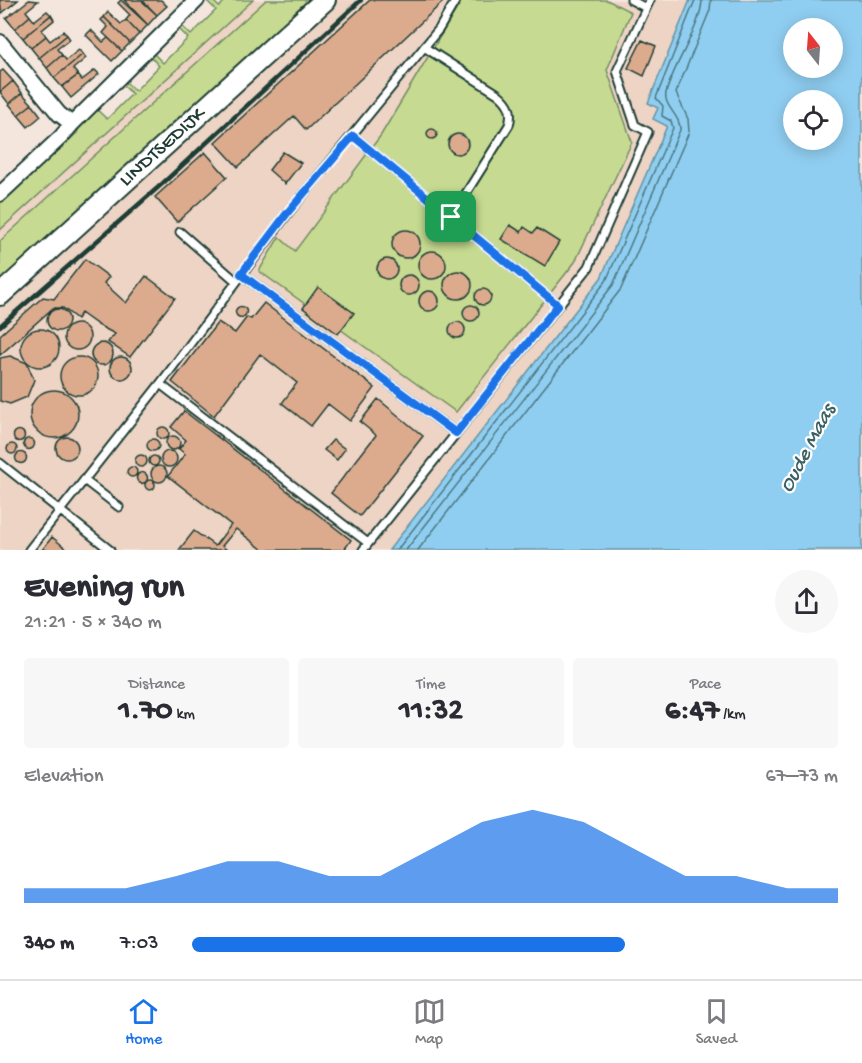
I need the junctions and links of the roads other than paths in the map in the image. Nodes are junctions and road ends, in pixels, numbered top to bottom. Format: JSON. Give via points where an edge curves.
{"nodes":[{"id":1,"x":197,"y":0,"type":"edge"},
{"id":2,"x":325,"y":0,"type":"edge"},
{"id":3,"x":456,"y":0,"type":"edge"},
{"id":4,"x":631,"y":0,"type":"edge"},
{"id":5,"x":650,"y":0,"type":"edge"},
{"id":6,"x":646,"y":8,"type":"junction"},
{"id":7,"x":0,"y":42,"type":"edge"},
{"id":8,"x":424,"y":47,"type":"junction"},
{"id":9,"x":72,"y":124,"type":"junction"},
{"id":10,"x":353,"y":136,"type":"junction"},
{"id":11,"x":0,"y":194,"type":"edge"},
{"id":12,"x":451,"y":217,"type":"junction"},
{"id":13,"x":180,"y":232,"type":"dead end"},
{"id":14,"x":241,"y":274,"type":"junction"},
{"id":15,"x":236,"y":281,"type":"junction"},
{"id":16,"x":0,"y":295,"type":"edge"},
{"id":17,"x":558,"y":305,"type":"junction"},
{"id":18,"x":160,"y":384,"type":"junction"},
{"id":19,"x":456,"y":433,"type":"junction"},
{"id":20,"x":0,"y":463,"type":"edge"},
{"id":21,"x":84,"y":480,"type":"junction"},
{"id":22,"x":118,"y":507,"type":"dead end"},
{"id":23,"x":60,"y":510,"type":"junction"},
{"id":24,"x":368,"y":543,"type":"junction"},
{"id":25,"x":29,"y":550,"type":"edge"},
{"id":26,"x":110,"y":550,"type":"edge"},
{"id":27,"x":363,"y":550,"type":"edge"}],
"edges":[{"from":1,"to":9,"type":"street"},
{"from":2,"to":16,"type":"main road","name":"LINDTSEDIJK"},
{"from":3,"to":8,"type":"lane"},
{"from":4,"to":6,"type":"lane"},
{"from":5,"to":6,"type":"lane"},
{"from":6,"to":17,"type":"lane","via":[[617,71],[635,125],[648,132],[589,267]]},
{"from":7,"to":9,"type":"street","via":[[59,114]]},
{"from":8,"to":10,"type":"lane"},
{"from":8,"to":12,"type":"lane","via":[[498,94],[511,109],[509,125]]},
{"from":9,"to":11,"type":"street"},
{"from":10,"to":12,"type":"lane"},
{"from":10,"to":14,"type":"lane"},
{"from":12,"to":17,"type":"lane"},
{"from":13,"to":15,"type":"lane"},
{"from":14,"to":15,"type":"lane"},
{"from":14,"to":19,"type":"lane"},
{"from":15,"to":18,"type":"lane"},
{"from":17,"to":19,"type":"lane"},
{"from":18,"to":21,"type":"lane"},
{"from":18,"to":24,"type":"lane"},
{"from":19,"to":24,"type":"lane"},
{"from":20,"to":23,"type":"lane"},
{"from":21,"to":22,"type":"lane"},
{"from":21,"to":23,"type":"lane"},
{"from":23,"to":25,"type":"lane"},
{"from":23,"to":26,"type":"lane"},
{"from":24,"to":27,"type":"lane"}]}
